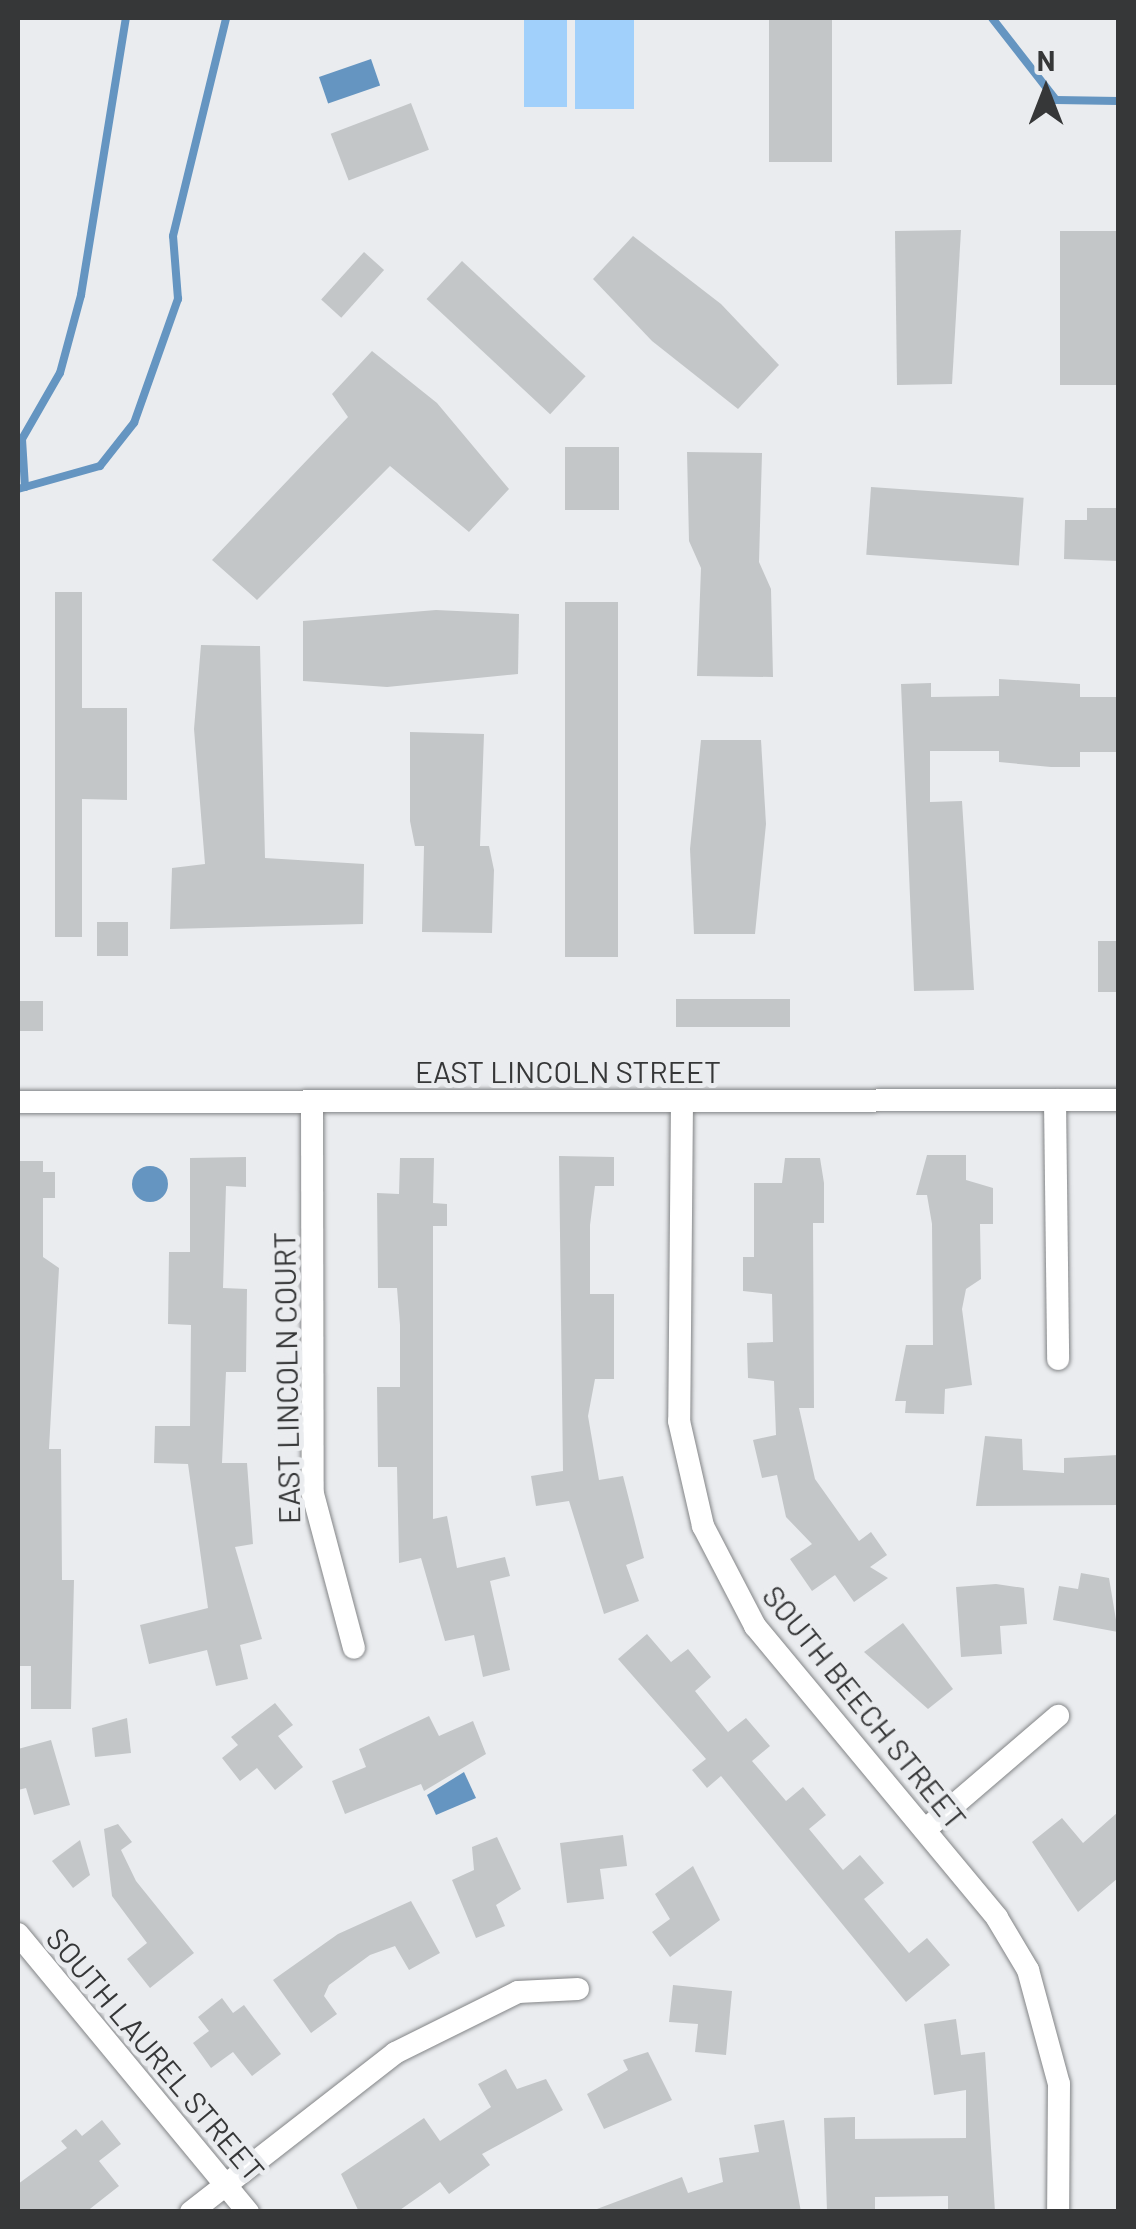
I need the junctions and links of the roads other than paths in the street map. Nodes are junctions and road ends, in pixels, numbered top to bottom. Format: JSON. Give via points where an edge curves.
{"nodes":[{"id":1,"x":1056,"y":1100,"type":"junction"},
{"id":2,"x":1118,"y":1100,"type":"edge"},
{"id":3,"x":312,"y":1101,"type":"junction"},
{"id":4,"x":682,"y":1101,"type":"junction"},
{"id":5,"x":18,"y":1102,"type":"edge"},
{"id":6,"x":1058,"y":1359,"type":"dead end"},
{"id":7,"x":354,"y":1648,"type":"dead end"},
{"id":8,"x":1058,"y":1716,"type":"dead end"},
{"id":9,"x":926,"y":1829,"type":"junction"},
{"id":10,"x":18,"y":1934,"type":"edge"},
{"id":11,"x":578,"y":1989,"type":"dead end"},
{"id":12,"x":224,"y":2184,"type":"junction"},
{"id":13,"x":191,"y":2212,"type":"edge"},
{"id":14,"x":248,"y":2212,"type":"edge"},
{"id":15,"x":1058,"y":2212,"type":"edge"}],
"edges":[{"from":1,"to":2,"type":"street","name":"EAST LINCOLN STREET"},
{"from":1,"to":4,"type":"street","name":"EAST LINCOLN STREET"},
{"from":1,"to":6,"type":"street"},
{"from":3,"to":4,"type":"street","name":"EAST LINCOLN STREET"},
{"from":3,"to":5,"type":"street","name":"EAST LINCOLN STREET"},
{"from":3,"to":7,"type":"street","name":"EAST LINCOLN COURT","via":[[313,1494]]},
{"from":4,"to":9,"type":"street","name":"SOUTH BEECH STREET","via":[[679,1421],[703,1526],[755,1626]]},
{"from":8,"to":9,"type":"street"},
{"from":9,"to":15,"type":"street","name":"SOUTH BEECH STREET","via":[[1005,1930],[1040,1999],[1058,2084]]},
{"from":10,"to":12,"type":"street","name":"SOUTH LAUREL STREET"},
{"from":11,"to":12,"type":"street","via":[[518,1992],[395,2053]]},
{"from":12,"to":13,"type":"street"},
{"from":12,"to":14,"type":"street","name":"SOUTH LAUREL STREET"}]}
